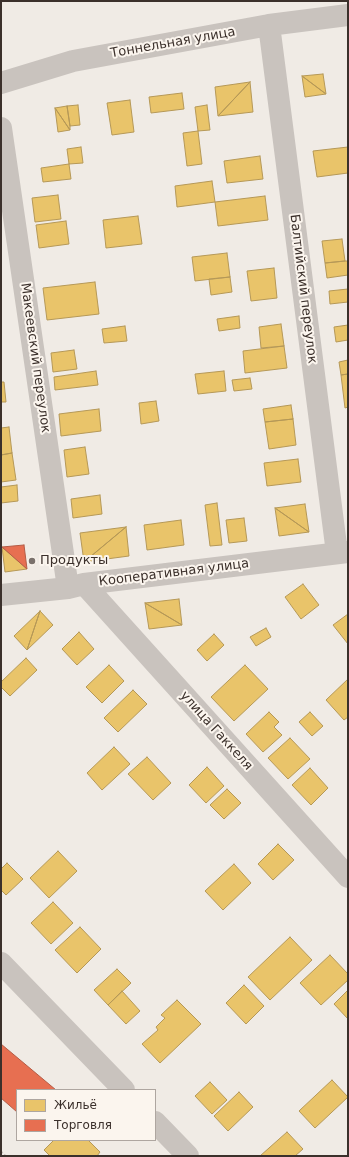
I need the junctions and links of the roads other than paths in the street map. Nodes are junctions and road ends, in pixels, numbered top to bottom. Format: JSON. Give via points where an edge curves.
{"nodes":[{"id":1,"x":348,"y":15,"type":"edge"},
{"id":2,"x":269,"y":25,"type":"junction"},
{"id":3,"x":1,"y":83,"type":"edge"},
{"id":4,"x":1,"y":128,"type":"edge"},
{"id":5,"x":343,"y":553,"type":"edge"},
{"id":6,"x":76,"y":586,"type":"junction"},
{"id":7,"x":1,"y":595,"type":"edge"},
{"id":8,"x":348,"y":877,"type":"edge"},
{"id":9,"x":1,"y":963,"type":"edge"},
{"id":10,"x":123,"y":1089,"type":"edge"},
{"id":11,"x":156,"y":1123,"type":"edge"},
{"id":12,"x":188,"y":1156,"type":"edge"}],
"edges":[{"from":1,"to":2,"type":"street","name":"Тоннельная улица"},
{"from":2,"to":3,"type":"street","name":"Тоннельная улица","via":[[73,61]]},
{"from":2,"to":5,"type":"street","name":"Балтийский переулок"},
{"from":4,"to":6,"type":"street","name":"Макеевский переулок"},
{"from":5,"to":6,"type":"street","name":"Кооперативная улица"},
{"from":6,"to":7,"type":"street","name":"Кооперативная улица"},
{"from":6,"to":8,"type":"street","name":"улица Гаккеля"},
{"from":9,"to":10,"type":"street"},
{"from":11,"to":12,"type":"street"}]}
